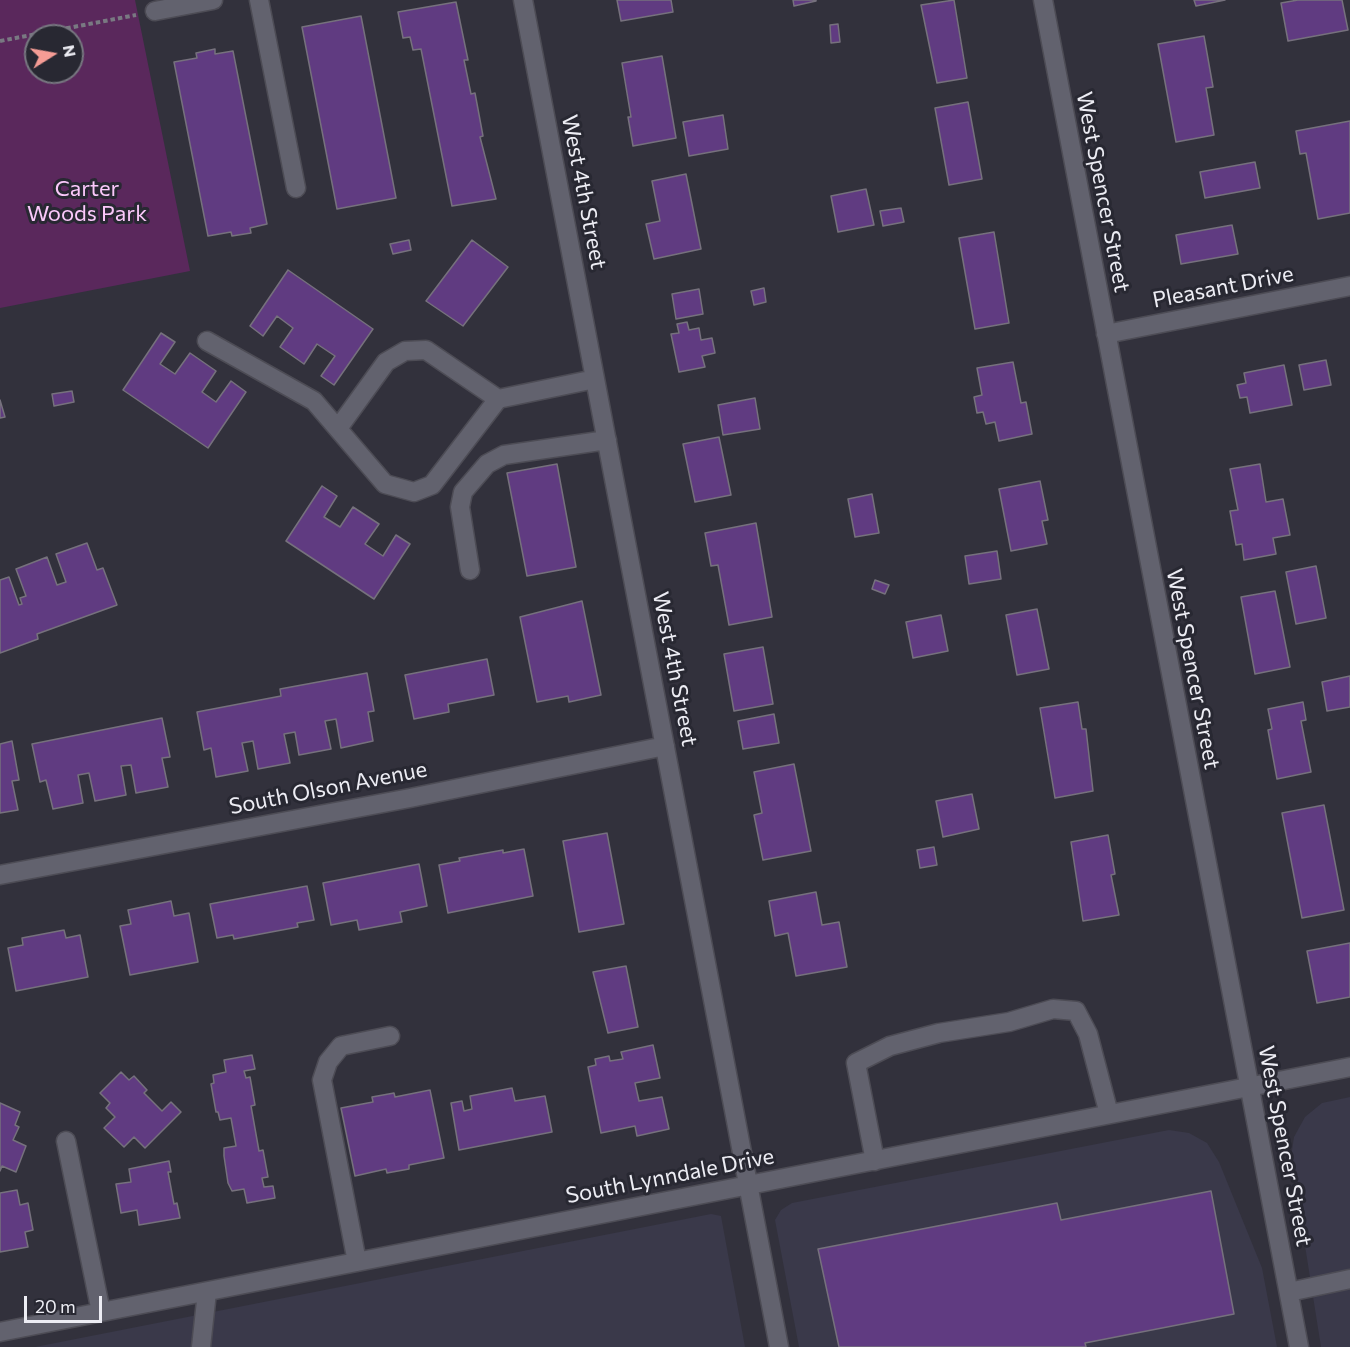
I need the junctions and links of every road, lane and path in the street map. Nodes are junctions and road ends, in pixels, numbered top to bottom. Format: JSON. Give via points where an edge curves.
{"nodes":[{"id":1,"x":213,"y":0,"type":"edge"},
{"id":2,"x":259,"y":0,"type":"edge"},
{"id":3,"x":523,"y":0,"type":"edge"},
{"id":4,"x":1043,"y":0,"type":"edge"},
{"id":5,"x":155,"y":11,"type":"joint"},
{"id":6,"x":0,"y":41,"type":"edge"},
{"id":7,"x":296,"y":188,"type":"dead end"},
{"id":8,"x":1350,"y":286,"type":"edge"},
{"id":9,"x":1106,"y":334,"type":"junction"},
{"id":10,"x":207,"y":341,"type":"dead end"},
{"id":11,"x":595,"y":379,"type":"junction"},
{"id":12,"x":498,"y":399,"type":"junction"},
{"id":13,"x":339,"y":427,"type":"junction"},
{"id":14,"x":607,"y":440,"type":"junction"},
{"id":15,"x":470,"y":570,"type":"dead end"},
{"id":16,"x":665,"y":746,"type":"junction"},
{"id":17,"x":0,"y":875,"type":"edge"},
{"id":18,"x":390,"y":1036,"type":"dead end"},
{"id":19,"x":1350,"y":1067,"type":"edge"},
{"id":20,"x":1249,"y":1087,"type":"junction"},
{"id":21,"x":1109,"y":1114,"type":"junction"},
{"id":22,"x":66,"y":1141,"type":"dead end"},
{"id":23,"x":876,"y":1161,"type":"junction"},
{"id":24,"x":747,"y":1186,"type":"junction"},
{"id":25,"x":357,"y":1262,"type":"junction"},
{"id":26,"x":1350,"y":1280,"type":"edge"},
{"id":27,"x":207,"y":1292,"type":"junction"},
{"id":28,"x":1289,"y":1292,"type":"junction"},
{"id":29,"x":101,"y":1312,"type":"junction"},
{"id":30,"x":0,"y":1332,"type":"edge"},
{"id":31,"x":201,"y":1347,"type":"edge"},
{"id":32,"x":778,"y":1347,"type":"edge"},
{"id":33,"x":1299,"y":1347,"type":"edge"}],
"edges":[{"from":1,"to":5,"type":"street"},
{"from":2,"to":7,"type":"street"},
{"from":3,"to":11,"type":"street","name":"West 4th Street"},
{"from":4,"to":9,"type":"street","name":"West Spencer Street"},
{"from":5,"to":6,"type":"path"},
{"from":8,"to":9,"type":"street","name":"Pleasant Drive"},
{"from":9,"to":20,"type":"street","name":"West Spencer Street"},
{"from":10,"to":13,"type":"street","via":[[314,400]]},
{"from":11,"to":12,"type":"street"},
{"from":11,"to":14,"type":"street","name":"West 4th Street"},
{"from":12,"to":13,"type":"street","via":[[426,350],[405,351],[386,362]]},
{"from":12,"to":13,"type":"street","via":[[432,485],[414,492],[386,484]]},
{"from":14,"to":15,"type":"street","via":[[504,455],[487,464],[463,492],[460,507]]},
{"from":14,"to":16,"type":"street","name":"West 4th Street"},
{"from":16,"to":17,"type":"street","name":"South Olson Avenue"},
{"from":16,"to":24,"type":"street","name":"West 4th Street"},
{"from":18,"to":25,"type":"street","via":[[341,1046],[328,1062],[322,1080]]},
{"from":19,"to":20,"type":"street","name":"South Lynndale Drive"},
{"from":20,"to":21,"type":"street","name":"South Lynndale Drive"},
{"from":20,"to":28,"type":"street","name":"West Spencer Street"},
{"from":21,"to":23,"type":"street","name":"South Lynndale Drive"},
{"from":21,"to":23,"type":"street","via":[[1088,1034],[1076,1011],[1053,1009],[890,1046],[856,1063]]},
{"from":22,"to":29,"type":"street"},
{"from":23,"to":24,"type":"street","name":"South Lynndale Drive"},
{"from":24,"to":25,"type":"street","name":"South Lynndale Drive"},
{"from":24,"to":32,"type":"street","name":"West 4th Street"},
{"from":25,"to":27,"type":"street","name":"South Lynndale Drive"},
{"from":26,"to":28,"type":"street"},
{"from":27,"to":29,"type":"street","name":"South Lynndale Drive"},
{"from":27,"to":31,"type":"street"},
{"from":28,"to":33,"type":"street","name":"West Spencer Street"},
{"from":29,"to":30,"type":"street","name":"South Lynndale Drive"}]}
